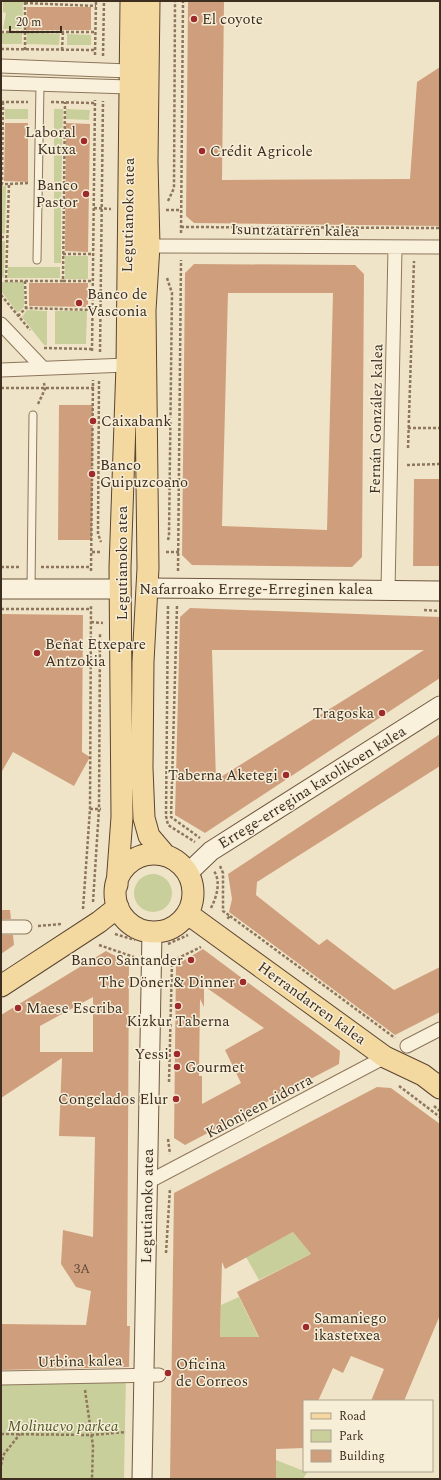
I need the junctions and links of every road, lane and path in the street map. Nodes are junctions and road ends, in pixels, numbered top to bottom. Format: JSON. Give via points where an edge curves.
{"nodes":[{"id":1,"x":96,"y":1,"type":"edge"},
{"id":2,"x":104,"y":1,"type":"edge"},
{"id":3,"x":130,"y":1,"type":"edge"},
{"id":4,"x":149,"y":1,"type":"edge"},
{"id":5,"x":175,"y":1,"type":"edge"},
{"id":6,"x":184,"y":1,"type":"edge"},
{"id":7,"x":25,"y":2,"type":"edge"},
{"id":8,"x":96,"y":6,"type":"junction"},
{"id":9,"x":1,"y":32,"type":"edge"},
{"id":10,"x":25,"y":32,"type":"junction"},
{"id":11,"x":63,"y":32,"type":"junction"},
{"id":12,"x":95,"y":32,"type":"junction"},
{"id":13,"x":1,"y":49,"type":"edge"},
{"id":14,"x":25,"y":50,"type":"junction"},
{"id":15,"x":62,"y":50,"type":"junction"},
{"id":16,"x":95,"y":50,"type":"junction"},
{"id":17,"x":1,"y":66,"type":"edge"},
{"id":18,"x":99,"y":69,"type":"junction"},
{"id":19,"x":129,"y":79,"type":"junction"},
{"id":20,"x":1,"y":83,"type":"edge"},
{"id":21,"x":40,"y":85,"type":"junction"},
{"id":22,"x":99,"y":86,"type":"junction"},
{"id":23,"x":3,"y":102,"type":"dead end"},
{"id":24,"x":9,"y":184,"type":"dead end"},
{"id":25,"x":168,"y":217,"type":"dead end"},
{"id":26,"x":181,"y":227,"type":"junction"},
{"id":27,"x":440,"y":228,"type":"edge"},
{"id":28,"x":1,"y":237,"type":"edge"},
{"id":29,"x":7,"y":237,"type":"dead end"},
{"id":30,"x":181,"y":245,"type":"junction"},
{"id":31,"x":149,"y":246,"type":"junction"},
{"id":32,"x":440,"y":247,"type":"edge"},
{"id":33,"x":395,"y":248,"type":"junction"},
{"id":34,"x":63,"y":254,"type":"dead end"},
{"id":35,"x":93,"y":254,"type":"junction"},
{"id":36,"x":37,"y":260,"type":"dead end"},
{"id":37,"x":420,"y":261,"type":"dead end"},
{"id":38,"x":167,"y":274,"type":"dead end"},
{"id":39,"x":1,"y":281,"type":"edge"},
{"id":40,"x":6,"y":281,"type":"dead end"},
{"id":41,"x":25,"y":281,"type":"dead end"},
{"id":42,"x":63,"y":281,"type":"dead end"},
{"id":43,"x":93,"y":281,"type":"junction"},
{"id":44,"x":1,"y":295,"type":"edge"},
{"id":45,"x":26,"y":308,"type":"junction"},
{"id":46,"x":93,"y":310,"type":"junction"},
{"id":47,"x":18,"y":316,"type":"junction"},
{"id":48,"x":1,"y":324,"type":"edge"},
{"id":49,"x":31,"y":332,"type":"dead end"},
{"id":50,"x":40,"y":342,"type":"dead end"},
{"id":51,"x":92,"y":349,"type":"junction"},
{"id":52,"x":127,"y":366,"type":"junction"},
{"id":53,"x":96,"y":367,"type":"junction"},
{"id":54,"x":43,"y":368,"type":"junction"},
{"id":55,"x":1,"y":370,"type":"edge"},
{"id":56,"x":1,"y":388,"type":"edge"},
{"id":57,"x":94,"y":388,"type":"junction"},
{"id":58,"x":45,"y":389,"type":"junction"},
{"id":59,"x":33,"y":415,"type":"joint"},
{"id":60,"x":408,"y":428,"type":"junction"},
{"id":61,"x":440,"y":428,"type":"edge"},
{"id":62,"x":408,"y":450,"type":"dead end"},
{"id":63,"x":407,"y":457,"type":"dead end"},
{"id":64,"x":440,"y":464,"type":"edge"},
{"id":65,"x":407,"y":465,"type":"junction"},
{"id":66,"x":407,"y":472,"type":"dead end"},
{"id":67,"x":167,"y":542,"type":"dead end"},
{"id":68,"x":164,"y":548,"type":"dead end"},
{"id":69,"x":102,"y":557,"type":"dead end"},
{"id":70,"x":164,"y":558,"type":"dead end"},
{"id":71,"x":1,"y":567,"type":"edge"},
{"id":72,"x":32,"y":567,"type":"junction"},
{"id":73,"x":91,"y":567,"type":"junction"},
{"id":74,"x":148,"y":588,"type":"junction"},
{"id":75,"x":1,"y":589,"type":"edge"},
{"id":76,"x":31,"y":589,"type":"junction"},
{"id":77,"x":173,"y":589,"type":"junction"},
{"id":78,"x":95,"y":590,"type":"junction"},
{"id":79,"x":121,"y":590,"type":"junction"},
{"id":80,"x":388,"y":590,"type":"junction"},
{"id":81,"x":440,"y":591,"type":"edge"},
{"id":82,"x":1,"y":609,"type":"edge"},
{"id":83,"x":91,"y":609,"type":"junction"},
{"id":84,"x":440,"y":706,"type":"edge"},
{"id":85,"x":171,"y":809,"type":"dead end"},
{"id":86,"x":166,"y":856,"type":"junction"},
{"id":87,"x":204,"y":856,"type":"junction"},
{"id":88,"x":188,"y":873,"type":"junction"},
{"id":89,"x":117,"y":885,"type":"junction"},
{"id":90,"x":118,"y":907,"type":"junction"},
{"id":91,"x":230,"y":916,"type":"dead end"},
{"id":92,"x":195,"y":918,"type":"junction"},
{"id":93,"x":91,"y":919,"type":"junction"},
{"id":94,"x":64,"y":923,"type":"dead end"},
{"id":95,"x":1,"y":927,"type":"edge"},
{"id":96,"x":25,"y":927,"type":"joint"},
{"id":97,"x":152,"y":939,"type":"junction"},
{"id":98,"x":172,"y":962,"type":"dead end"},
{"id":99,"x":1,"y":986,"type":"edge"},
{"id":100,"x":440,"y":1030,"type":"edge"},
{"id":101,"x":407,"y":1046,"type":"joint"},
{"id":102,"x":385,"y":1057,"type":"junction"},
{"id":103,"x":440,"y":1088,"type":"edge"},
{"id":104,"x":169,"y":1090,"type":"dead end"},
{"id":105,"x":167,"y":1138,"type":"dead end"},
{"id":106,"x":170,"y":1156,"type":"dead end"},
{"id":107,"x":148,"y":1182,"type":"junction"},
{"id":108,"x":176,"y":1185,"type":"dead end"},
{"id":109,"x":165,"y":1259,"type":"dead end"},
{"id":110,"x":151,"y":1375,"type":"junction"},
{"id":111,"x":84,"y":1376,"type":"junction"},
{"id":112,"x":1,"y":1378,"type":"edge"},
{"id":113,"x":132,"y":1432,"type":"dead end"},
{"id":114,"x":1,"y":1434,"type":"edge"},
{"id":115,"x":20,"y":1434,"type":"junction"},
{"id":116,"x":91,"y":1435,"type":"junction"},
{"id":117,"x":1,"y":1465,"type":"edge"},
{"id":118,"x":92,"y":1479,"type":"edge"},
{"id":119,"x":142,"y":1479,"type":"edge"}],
"edges":[{"from":1,"to":8,"type":"path"},
{"from":2,"to":18,"type":"path"},
{"from":3,"to":19,"type":"main road","name":"Legutianoko atea"},
{"from":4,"to":31,"type":"main road","name":"Legutianoko atea"},
{"from":5,"to":25,"type":"path","via":[[174,188],[168,200]]},
{"from":6,"to":26,"type":"path"},
{"from":7,"to":8,"type":"path"},
{"from":7,"to":10,"type":"path"},
{"from":8,"to":12,"type":"path"},
{"from":9,"to":10,"type":"path"},
{"from":10,"to":11,"type":"path"},
{"from":10,"to":14,"type":"path"},
{"from":11,"to":12,"type":"path"},
{"from":11,"to":15,"type":"path"},
{"from":12,"to":16,"type":"path"},
{"from":13,"to":14,"type":"path"},
{"from":14,"to":15,"type":"path"},
{"from":15,"to":16,"type":"path"},
{"from":16,"to":18,"type":"path"},
{"from":17,"to":18,"type":"street"},
{"from":18,"to":19,"type":"street"},
{"from":19,"to":22,"type":"street"},
{"from":19,"to":52,"type":"main road","name":"Legutianoko atea"},
{"from":20,"to":21,"type":"street"},
{"from":21,"to":22,"type":"street"},
{"from":21,"to":36,"type":"lane"},
{"from":22,"to":35,"type":"path"},
{"from":22,"to":53,"type":"path"},
{"from":23,"to":24,"type":"path","via":[[2,184]]},
{"from":26,"to":27,"type":"path"},
{"from":26,"to":30,"type":"path"},
{"from":28,"to":29,"type":"path"},
{"from":30,"to":31,"type":"street","name":"Isuntzatarren kalea"},
{"from":30,"to":33,"type":"street","name":"Isuntzatarren kalea"},
{"from":30,"to":77,"type":"path"},
{"from":31,"to":74,"type":"main road","name":"Legutianoko atea","via":[[146,310]]},
{"from":32,"to":33,"type":"street","name":"Isuntzatarren kalea"},
{"from":33,"to":80,"type":"street","name":"Fernán González kalea"},
{"from":34,"to":35,"type":"path"},
{"from":35,"to":43,"type":"path"},
{"from":37,"to":60,"type":"path","via":[[414,261],[413,265]]},
{"from":38,"to":67,"type":"path","via":[[172,293],[170,536]]},
{"from":39,"to":40,"type":"path"},
{"from":41,"to":45,"type":"path"},
{"from":42,"to":43,"type":"path"},
{"from":43,"to":46,"type":"path"},
{"from":44,"to":47,"type":"path"},
{"from":45,"to":46,"type":"path"},
{"from":45,"to":47,"type":"path"},
{"from":46,"to":51,"type":"path"},
{"from":47,"to":49,"type":"path"},
{"from":48,"to":54,"type":"street"},
{"from":50,"to":51,"type":"path","via":[[44,348]]},
{"from":51,"to":53,"type":"path"},
{"from":52,"to":53,"type":"street"},
{"from":52,"to":79,"type":"main road","name":"Legutianoko atea"},
{"from":53,"to":54,"type":"street"},
{"from":53,"to":57,"type":"path"},
{"from":53,"to":69,"type":"path","via":[[98,534],[102,545]]},
{"from":54,"to":55,"type":"street"},
{"from":54,"to":58,"type":"path"},
{"from":56,"to":58,"type":"path"},
{"from":57,"to":58,"type":"path"},
{"from":57,"to":73,"type":"path"},
{"from":58,"to":59,"type":"path"},
{"from":59,"to":72,"type":"lane"},
{"from":60,"to":61,"type":"path"},
{"from":60,"to":62,"type":"path"},
{"from":63,"to":65,"type":"path"},
{"from":64,"to":65,"type":"path"},
{"from":65,"to":66,"type":"path"},
{"from":68,"to":70,"type":"path"},
{"from":71,"to":72,"type":"path"},
{"from":72,"to":73,"type":"path"},
{"from":72,"to":76,"type":"lane"},
{"from":73,"to":78,"type":"path"},
{"from":74,"to":77,"type":"street","name":"Nafarroako Errege-Erreginen kalea"},
{"from":74,"to":79,"type":"main road","name":"Nafarroako Errege-Erreginen kalea"},
{"from":74,"to":86,"type":"main road","name":"Legutianoko atea","via":[[143,662],[143,809],[150,836]]},
{"from":75,"to":76,"type":"street","name":"Nafarroako Errege-Erreginen kalea"},
{"from":76,"to":78,"type":"street","name":"Nafarroako Errege-Erreginen kalea"},
{"from":77,"to":80,"type":"street","name":"Nafarroako Errege-Erreginen kalea"},
{"from":77,"to":85,"type":"path"},
{"from":77,"to":87,"type":"path","via":[[166,816],[168,825],[197,843]]},
{"from":78,"to":79,"type":"street","name":"Nafarroako Errege-Erreginen kalea"},
{"from":78,"to":83,"type":"path"},
{"from":78,"to":93,"type":"path","via":[[99,809]]},
{"from":79,"to":89,"type":"main road","name":"Legutianoko atea","via":[[122,817]]},
{"from":80,"to":81,"type":"street","name":"Nafarroako Errege-Erreginen kalea"},
{"from":82,"to":83,"type":"path"},
{"from":83,"to":93,"type":"path"},
{"from":84,"to":87,"type":"street","name":"Errege-erregina katolikoen kalea"},
{"from":86,"to":88,"type":"main road"},
{"from":86,"to":89,"type":"main road","via":[[150,855],[135,860],[120,875]]},
{"from":87,"to":88,"type":"street","name":"Errege-erregina katolikoen kalea"},
{"from":87,"to":92,"type":"path","via":[[217,876],[216,899]]},
{"from":88,"to":92,"type":"main road"},
{"from":89,"to":90,"type":"main road"},
{"from":90,"to":93,"type":"main road"},
{"from":90,"to":97,"type":"main road","via":[[123,917]]},
{"from":91,"to":101,"type":"path"},
{"from":92,"to":97,"type":"main road"},
{"from":92,"to":97,"type":"path","via":[[195,930],[178,941]]},
{"from":92,"to":102,"type":"main road","name":"Herrandarren kalea"},
{"from":93,"to":97,"type":"path","via":[[110,934],[118,934],[141,943]]},
{"from":93,"to":99,"type":"main road"},
{"from":94,"to":96,"type":"path"},
{"from":95,"to":96,"type":"street"},
{"from":97,"to":107,"type":"street","name":"Legutianoko atea"},
{"from":98,"to":104,"type":"path"},
{"from":100,"to":101,"type":"street"},
{"from":102,"to":103,"type":"main road","name":"Herrandarren kalea","via":[[423,1075]]},
{"from":102,"to":107,"type":"street","name":"Kalonjeen zidorra"},
{"from":105,"to":106,"type":"path"},
{"from":107,"to":110,"type":"street","name":"Legutianoko atea"},
{"from":108,"to":109,"type":"path","via":[[169,1189]]},
{"from":110,"to":111,"type":"street","name":"Urbina kalea"},
{"from":110,"to":119,"type":"street","name":"Legutianoko atea"},
{"from":111,"to":112,"type":"street","name":"Urbina kalea"},
{"from":111,"to":116,"type":"path"},
{"from":113,"to":116,"type":"path"},
{"from":114,"to":115,"type":"path"},
{"from":115,"to":116,"type":"path"},
{"from":115,"to":117,"type":"path","via":[[4,1454]]},
{"from":116,"to":118,"type":"path"}]}
